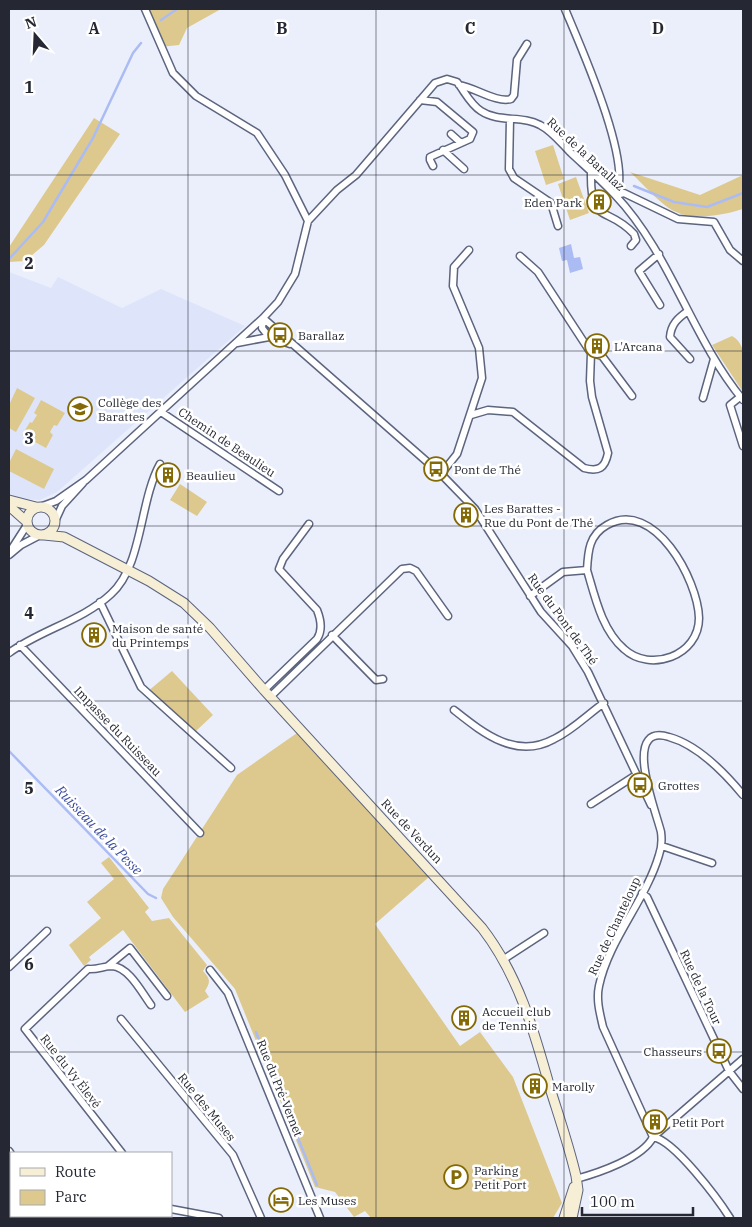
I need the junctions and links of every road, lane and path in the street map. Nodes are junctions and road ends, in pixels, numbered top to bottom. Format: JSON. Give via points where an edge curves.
{"nodes":[{"id":1,"x":145,"y":9,"type":"edge"},
{"id":2,"x":565,"y":9,"type":"edge"},
{"id":3,"x":527,"y":44,"type":"dead end"},
{"id":4,"x":460,"y":85,"type":"junction"},
{"id":5,"x":420,"y":100,"type":"junction"},
{"id":6,"x":510,"y":119,"type":"junction"},
{"id":7,"x":451,"y":134,"type":"dead end"},
{"id":8,"x":461,"y":143,"type":"junction"},
{"id":9,"x":443,"y":150,"type":"junction"},
{"id":10,"x":433,"y":166,"type":"dead end"},
{"id":11,"x":464,"y":169,"type":"dead end"},
{"id":12,"x":591,"y":172,"type":"junction"},
{"id":13,"x":616,"y":196,"type":"junction"},
{"id":14,"x":308,"y":221,"type":"junction"},
{"id":15,"x":558,"y":226,"type":"dead end"},
{"id":16,"x":630,"y":246,"type":"dead end"},
{"id":17,"x":468,"y":250,"type":"dead end"},
{"id":18,"x":659,"y":254,"type":"junction"},
{"id":19,"x":520,"y":256,"type":"dead end"},
{"id":20,"x":743,"y":261,"type":"edge"},
{"id":21,"x":660,"y":305,"type":"dead end"},
{"id":22,"x":272,"y":308,"type":"junction"},
{"id":23,"x":688,"y":311,"type":"junction"},
{"id":24,"x":263,"y":318,"type":"junction"},
{"id":25,"x":273,"y":327,"type":"junction"},
{"id":26,"x":269,"y":337,"type":"junction"},
{"id":27,"x":234,"y":344,"type":"junction"},
{"id":28,"x":298,"y":347,"type":"junction"},
{"id":29,"x":591,"y":353,"type":"junction"},
{"id":30,"x":690,"y":359,"type":"dead end"},
{"id":31,"x":714,"y":359,"type":"junction"},
{"id":32,"x":632,"y":396,"type":"dead end"},
{"id":33,"x":703,"y":398,"type":"dead end"},
{"id":34,"x":742,"y":398,"type":"edge"},
{"id":35,"x":162,"y":412,"type":"junction"},
{"id":36,"x":470,"y":415,"type":"junction"},
{"id":37,"x":743,"y":446,"type":"edge"},
{"id":38,"x":160,"y":464,"type":"dead end"},
{"id":39,"x":441,"y":474,"type":"junction"},
{"id":40,"x":86,"y":480,"type":"junction"},
{"id":41,"x":279,"y":491,"type":"dead end"},
{"id":42,"x":9,"y":500,"type":"edge"},
{"id":43,"x":9,"y":506,"type":"edge"},
{"id":44,"x":38,"y":507,"type":"junction"},
{"id":45,"x":56,"y":521,"type":"junction"},
{"id":46,"x":27,"y":523,"type":"junction"},
{"id":47,"x":309,"y":524,"type":"dead end"},
{"id":48,"x":42,"y":535,"type":"junction"},
{"id":49,"x":9,"y":554,"type":"edge"},
{"id":50,"x":126,"y":569,"type":"junction"},
{"id":51,"x":587,"y":570,"type":"junction"},
{"id":52,"x":530,"y":596,"type":"junction"},
{"id":53,"x":100,"y":602,"type":"junction"},
{"id":54,"x":448,"y":616,"type":"dead end"},
{"id":55,"x":332,"y":635,"type":"junction"},
{"id":56,"x":20,"y":645,"type":"junction"},
{"id":57,"x":9,"y":653,"type":"edge"},
{"id":58,"x":382,"y":679,"type":"dead end"},
{"id":59,"x":264,"y":690,"type":"junction"},
{"id":60,"x":270,"y":697,"type":"junction"},
{"id":61,"x":604,"y":703,"type":"junction"},
{"id":62,"x":454,"y":710,"type":"dead end"},
{"id":63,"x":231,"y":768,"type":"dead end"},
{"id":64,"x":636,"y":775,"type":"junction"},
{"id":65,"x":743,"y":795,"type":"edge"},
{"id":66,"x":591,"y":804,"type":"dead end"},
{"id":67,"x":653,"y":808,"type":"junction"},
{"id":68,"x":200,"y":832,"type":"dead end"},
{"id":69,"x":662,"y":846,"type":"junction"},
{"id":70,"x":712,"y":863,"type":"dead end"},
{"id":71,"x":642,"y":893,"type":"junction"},
{"id":72,"x":47,"y":931,"type":"dead end"},
{"id":73,"x":544,"y":933,"type":"dead end"},
{"id":74,"x":504,"y":959,"type":"junction"},
{"id":75,"x":9,"y":967,"type":"edge"},
{"id":76,"x":107,"y":967,"type":"junction"},
{"id":77,"x":210,"y":970,"type":"dead end"},
{"id":78,"x":167,"y":996,"type":"dead end"},
{"id":79,"x":151,"y":1005,"type":"dead end"},
{"id":80,"x":121,"y":1019,"type":"dead end"},
{"id":81,"x":743,"y":1059,"type":"edge"},
{"id":82,"x":729,"y":1071,"type":"junction"},
{"id":83,"x":743,"y":1089,"type":"edge"},
{"id":84,"x":653,"y":1136,"type":"junction"},
{"id":85,"x":121,"y":1152,"type":"edge"},
{"id":86,"x":576,"y":1180,"type":"junction"},
{"id":87,"x":316,"y":1208,"type":"junction"},
{"id":88,"x":172,"y":1209,"type":"edge"},
{"id":89,"x":219,"y":1218,"type":"edge"},
{"id":90,"x":261,"y":1218,"type":"edge"},
{"id":91,"x":314,"y":1218,"type":"edge"},
{"id":92,"x":320,"y":1218,"type":"edge"},
{"id":93,"x":564,"y":1218,"type":"edge"},
{"id":94,"x":572,"y":1218,"type":"edge"},
{"id":95,"x":730,"y":1218,"type":"edge"}],
"edges":[{"from":1,"to":14,"type":"street","via":[[173,73],[196,96],[257,134],[285,175]]},
{"from":2,"to":13,"type":"street","via":[[615,143],[620,179]]},
{"from":3,"to":4,"type":"street","via":[[518,60],[511,99],[504,100]]},
{"from":4,"to":5,"type":"street","via":[[454,80],[442,80]]},
{"from":4,"to":6,"type":"street","name":"Rue de la Barallaz","via":[[480,111]]},
{"from":5,"to":8,"type":"street","via":[[437,102],[470,128],[473,136]]},
{"from":5,"to":14,"type":"street","via":[[356,174]]},
{"from":6,"to":12,"type":"street","name":"Rue de la Barallaz","via":[[530,121],[546,128]]},
{"from":6,"to":15,"type":"street","via":[[509,168],[514,178],[551,203]]},
{"from":7,"to":8,"type":"street"},
{"from":8,"to":9,"type":"street"},
{"from":9,"to":10,"type":"street","via":[[430,157]]},
{"from":9,"to":11,"type":"street"},
{"from":12,"to":13,"type":"street","name":"Rue de la Barallaz"},
{"from":12,"to":16,"type":"street","via":[[594,205],[599,212],[634,234],[636,240]]},
{"from":13,"to":18,"type":"street","name":"Rue de la Barallaz","via":[[643,228]]},
{"from":13,"to":20,"type":"street","via":[[624,194],[678,218],[714,222],[730,250]]},
{"from":14,"to":22,"type":"street","via":[[295,274]]},
{"from":17,"to":36,"type":"street","via":[[454,267],[453,275],[458,303],[482,364],[482,378]]},
{"from":18,"to":21,"type":"street","via":[[639,271],[652,297]]},
{"from":18,"to":23,"type":"street","name":"Rue de la Barallaz"},
{"from":19,"to":29,"type":"street","via":[[538,272]]},
{"from":22,"to":24,"type":"street"},
{"from":22,"to":25,"type":"street"},
{"from":23,"to":30,"type":"street","via":[[677,319],[670,337]]},
{"from":23,"to":31,"type":"street","name":"Rue de la Barallaz"},
{"from":24,"to":25,"type":"street","name":"Rue du Pont de Thé"},
{"from":24,"to":26,"type":"street","via":[[262,328]]},
{"from":24,"to":27,"type":"street"},
{"from":25,"to":28,"type":"street","name":"Rue du Pont de Thé"},
{"from":26,"to":27,"type":"street"},
{"from":26,"to":28,"type":"street","name":"Rue du Pont de Thé"},
{"from":27,"to":35,"type":"street"},
{"from":28,"to":39,"type":"street","name":"Rue du Pont de Thé"},
{"from":29,"to":32,"type":"street","via":[[602,356]]},
{"from":29,"to":36,"type":"street","via":[[592,397],[608,453],[601,469],[584,468],[513,412],[488,410]]},
{"from":31,"to":33,"type":"street"},
{"from":31,"to":34,"type":"street","name":"Rue de la Barallaz"},
{"from":34,"to":37,"type":"street","via":[[730,405]]},
{"from":35,"to":40,"type":"street"},
{"from":35,"to":41,"type":"street","name":"Chemin de Beaulieu"},
{"from":36,"to":39,"type":"street","via":[[457,454]]},
{"from":38,"to":50,"type":"street","via":[[145,501]]},
{"from":39,"to":52,"type":"street","name":"Rue du Pont de Thé","via":[[475,509]]},
{"from":40,"to":44,"type":"street","via":[[56,501]]},
{"from":40,"to":45,"type":"street","via":[[62,506]]},
{"from":42,"to":44,"type":"main road"},
{"from":43,"to":46,"type":"main road"},
{"from":44,"to":45,"type":"main road","via":[[50,510]]},
{"from":44,"to":46,"type":"main road","via":[[30,512]]},
{"from":45,"to":48,"type":"main road","via":[[50,532]]},
{"from":45,"to":50,"type":"main road","name":"Rue de Verdun","via":[[68,533],[118,561]]},
{"from":46,"to":48,"type":"main road","via":[[30,531]]},
{"from":46,"to":49,"type":"street"},
{"from":47,"to":59,"type":"street","via":[[279,569],[317,610],[321,633]]},
{"from":48,"to":49,"type":"street"},
{"from":48,"to":50,"type":"main road","name":"Rue de Verdun","via":[[64,537]]},
{"from":50,"to":53,"type":"street","via":[[111,594]]},
{"from":50,"to":59,"type":"main road","name":"Rue de Verdun","via":[[184,603]]},
{"from":51,"to":51,"type":"street","via":[[604,620],[617,642],[632,655],[642,660],[661,660],[678,654],[690,644],[699,622],[696,594],[675,554],[648,526],[630,519],[619,519],[602,528],[595,534],[589,548]]},
{"from":51,"to":52,"type":"street","via":[[562,572]]},
{"from":52,"to":61,"type":"street","name":"Rue du Pont de Thé","via":[[572,646]]},
{"from":53,"to":56,"type":"street"},
{"from":53,"to":63,"type":"street","via":[[141,687]]},
{"from":54,"to":55,"type":"street","via":[[416,571],[402,569]]},
{"from":55,"to":58,"type":"street","via":[[376,680]]},
{"from":55,"to":60,"type":"street"},
{"from":56,"to":57,"type":"street"},
{"from":56,"to":68,"type":"street","name":"Impasse du Ruisseau"},
{"from":59,"to":60,"type":"main road","name":"Rue de Verdun"},
{"from":60,"to":74,"type":"main road","name":"Rue de Verdun","via":[[456,897]]},
{"from":61,"to":62,"type":"street","via":[[554,740],[531,746],[500,742]]},
{"from":61,"to":64,"type":"street","name":"Rue du Pont de Thé"},
{"from":64,"to":66,"type":"street"},
{"from":64,"to":67,"type":"street","name":"Rue du Pont de Thé"},
{"from":65,"to":67,"type":"street","via":[[717,766],[696,751],[676,739],[655,736],[644,747]]},
{"from":67,"to":69,"type":"street"},
{"from":69,"to":70,"type":"street"},
{"from":69,"to":71,"type":"street","name":"Rue de Chanteloup"},
{"from":71,"to":82,"type":"street","name":"Rue de la Tour","via":[[647,897]]},
{"from":71,"to":84,"type":"street","name":"Rue de Chanteloup","via":[[604,969],[598,1001],[603,1027]]},
{"from":72,"to":75,"type":"street"},
{"from":73,"to":74,"type":"street"},
{"from":74,"to":86,"type":"main road","name":"Rue de Verdun","via":[[538,1043]]},
{"from":76,"to":78,"type":"street","via":[[130,948]]},
{"from":76,"to":79,"type":"street","via":[[115,966],[126,971]]},
{"from":76,"to":85,"type":"street","name":"Rue du Vy Élevé","via":[[88,969],[25,1029]]},
{"from":77,"to":87,"type":"street","name":"Rue du Pré-Vernet","via":[[228,993]]},
{"from":80,"to":90,"type":"street","name":"Rue des Muses","via":[[232,1155]]},
{"from":81,"to":82,"type":"street"},
{"from":82,"to":83,"type":"street","name":"Rue de la Tour"},
{"from":82,"to":84,"type":"street"},
{"from":84,"to":86,"type":"street","via":[[640,1153]]},
{"from":84,"to":95,"type":"street","via":[[667,1142],[718,1199]]},
{"from":86,"to":93,"type":"main road"},
{"from":86,"to":94,"type":"main road","name":"Rue de Verdun","via":[[577,1199]]},
{"from":87,"to":91,"type":"street"},
{"from":87,"to":92,"type":"street","name":"Rue du Pré-Vernet"},
{"from":88,"to":89,"type":"street"}]}
